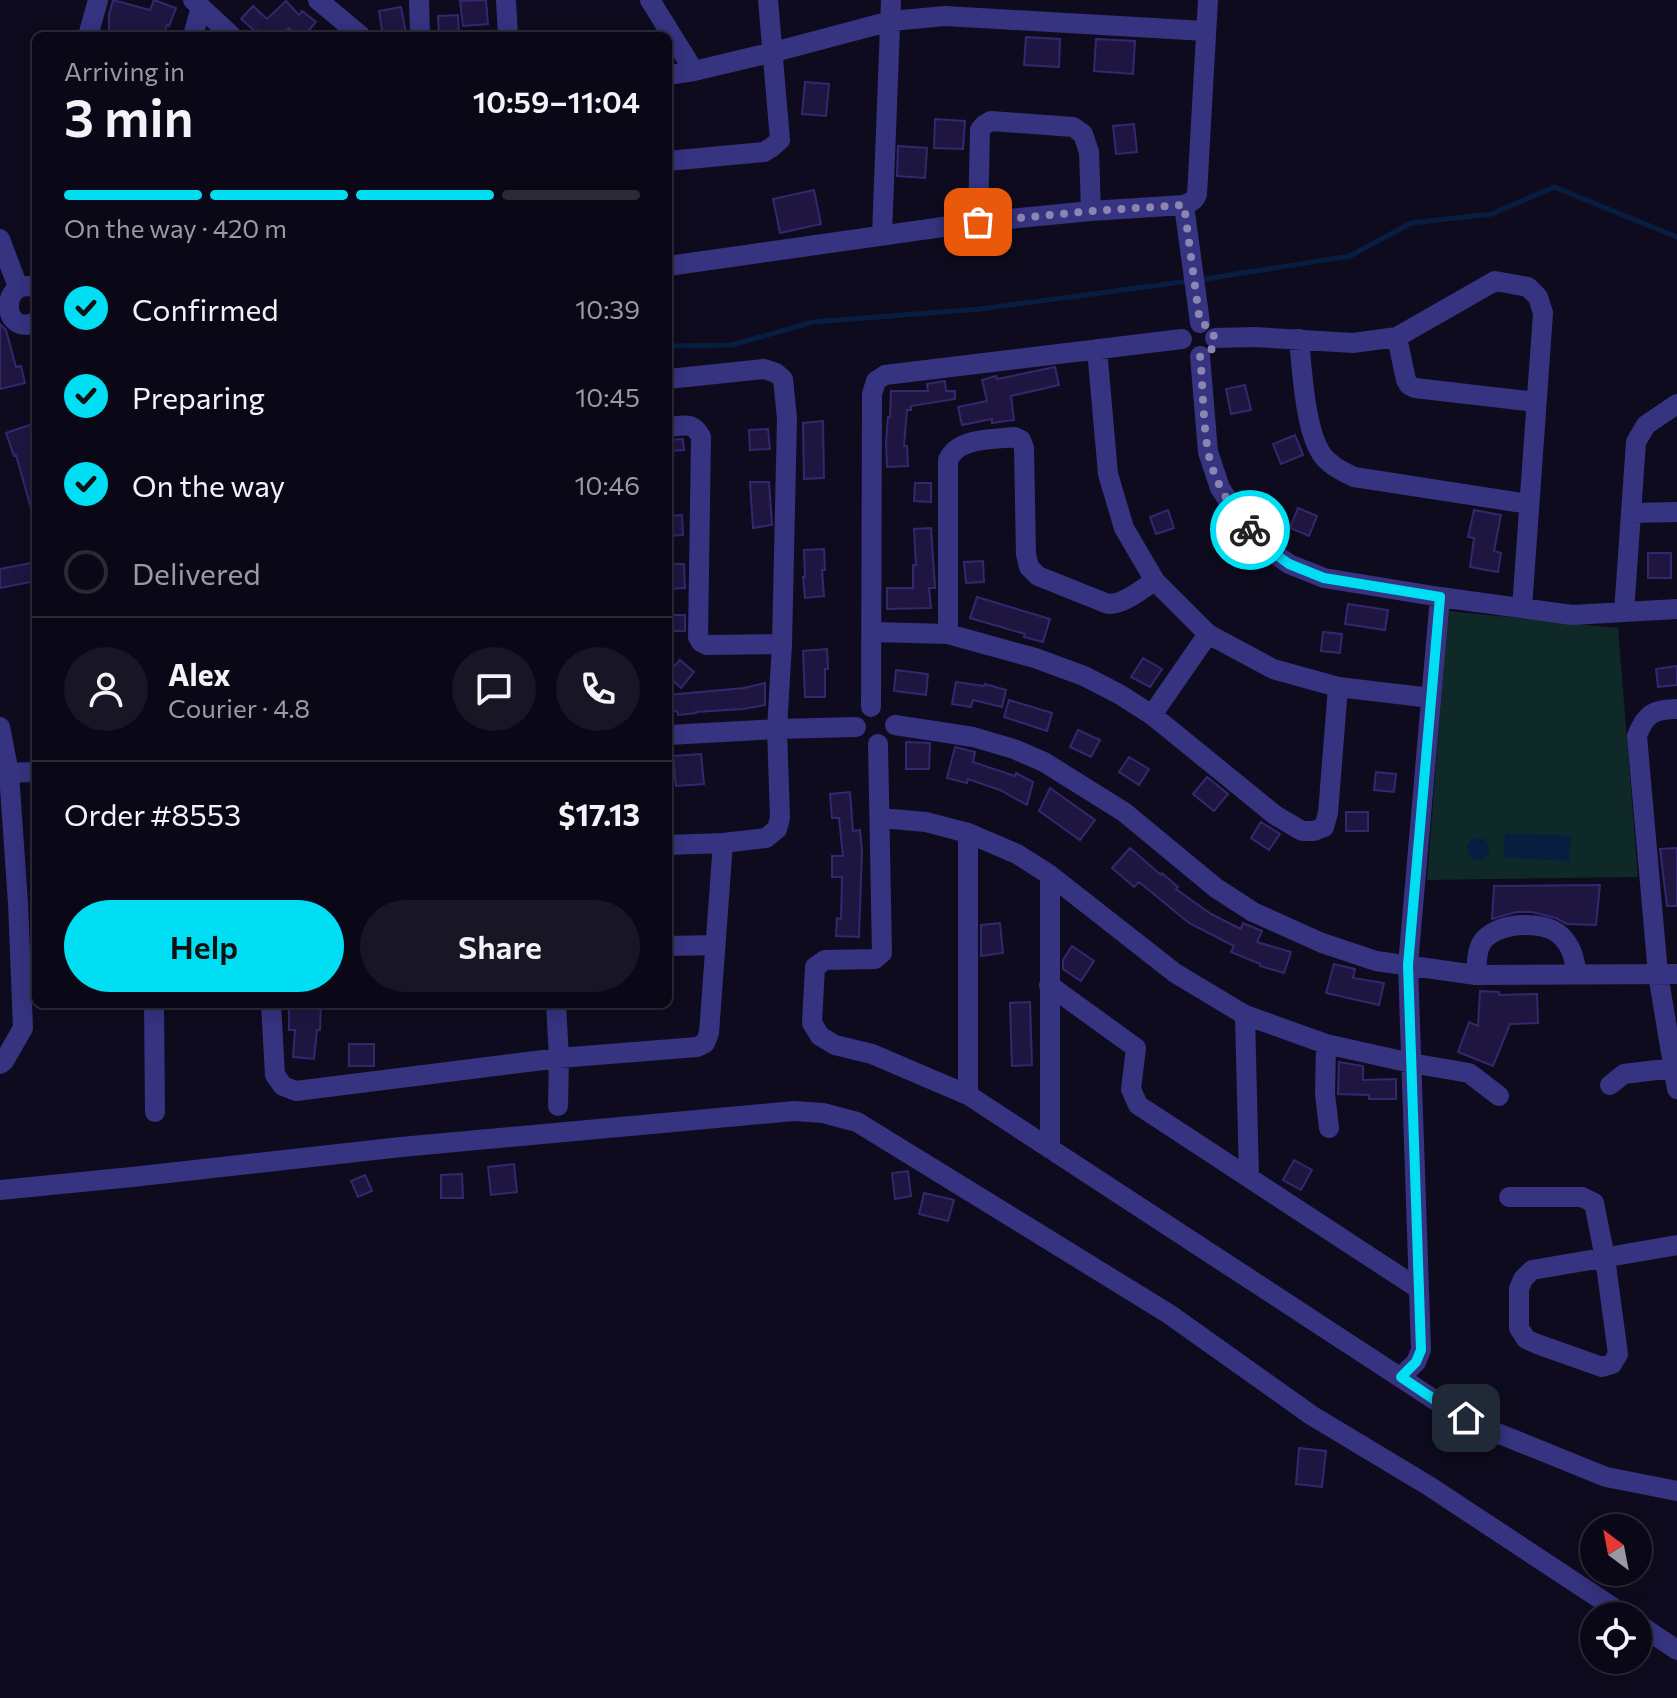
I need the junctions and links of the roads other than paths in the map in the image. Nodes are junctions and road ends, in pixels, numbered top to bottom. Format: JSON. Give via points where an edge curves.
{"nodes":[{"id":1,"x":98,"y":0,"type":"edge"},
{"id":2,"x":318,"y":0,"type":"edge"},
{"id":3,"x":343,"y":0,"type":"edge"},
{"id":4,"x":419,"y":0,"type":"edge"},
{"id":5,"x":506,"y":0,"type":"edge"},
{"id":6,"x":650,"y":0,"type":"edge"},
{"id":7,"x":768,"y":0,"type":"edge"},
{"id":8,"x":891,"y":0,"type":"edge"},
{"id":9,"x":1208,"y":0,"type":"edge"},
{"id":10,"x":197,"y":4,"type":"edge"},
{"id":11,"x":891,"y":21,"type":"junction"},
{"id":12,"x":344,"y":22,"type":"junction"},
{"id":13,"x":1205,"y":31,"type":"junction"},
{"id":14,"x":89,"y":32,"type":"edge"},
{"id":15,"x":194,"y":32,"type":"edge"},
{"id":16,"x":228,"y":32,"type":"edge"},
{"id":17,"x":356,"y":32,"type":"edge"},
{"id":18,"x":420,"y":32,"type":"edge"},
{"id":19,"x":508,"y":32,"type":"edge"},
{"id":20,"x":670,"y":32,"type":"edge"},
{"id":21,"x":672,"y":36,"type":"edge"},
{"id":22,"x":774,"y":52,"type":"junction"},
{"id":23,"x":694,"y":71,"type":"junction"},
{"id":24,"x":672,"y":74,"type":"edge"},
{"id":25,"x":672,"y":161,"type":"edge"},
{"id":26,"x":1184,"y":205,"type":"junction"},
{"id":27,"x":1091,"y":211,"type":"junction"},
{"id":28,"x":978,"y":222,"type":"junction"},
{"id":29,"x":882,"y":235,"type":"junction"},
{"id":30,"x":0,"y":239,"type":"edge"},
{"id":31,"x":672,"y":265,"type":"edge"},
{"id":32,"x":27,"y":287,"type":"edge"},
{"id":33,"x":1198,"y":314,"type":"junction"},
{"id":34,"x":32,"y":328,"type":"edge"},
{"id":35,"x":1397,"y":337,"type":"junction"},
{"id":36,"x":1215,"y":338,"type":"junction"},
{"id":37,"x":1182,"y":339,"type":"junction"},
{"id":38,"x":1299,"y":339,"type":"junction"},
{"id":39,"x":1097,"y":349,"type":"junction"},
{"id":40,"x":1200,"y":356,"type":"junction"},
{"id":41,"x":672,"y":379,"type":"edge"},
{"id":42,"x":1536,"y":402,"type":"junction"},
{"id":43,"x":1677,"y":404,"type":"edge"},
{"id":44,"x":672,"y":427,"type":"edge"},
{"id":45,"x":1529,"y":504,"type":"junction"},
{"id":46,"x":1677,"y":512,"type":"edge"},
{"id":47,"x":1631,"y":513,"type":"junction"},
{"id":48,"x":1155,"y":581,"type":"junction"},
{"id":49,"x":1440,"y":597,"type":"junction"},
{"id":50,"x":1522,"y":608,"type":"junction"},
{"id":51,"x":1677,"y":609,"type":"edge"},
{"id":52,"x":1624,"y":612,"type":"junction"},
{"id":53,"x":873,"y":632,"type":"junction"},
{"id":54,"x":948,"y":634,"type":"junction"},
{"id":55,"x":1208,"y":634,"type":"junction"},
{"id":56,"x":782,"y":644,"type":"junction"},
{"id":57,"x":1338,"y":687,"type":"junction"},
{"id":58,"x":1431,"y":698,"type":"junction"},
{"id":59,"x":871,"y":707,"type":"junction"},
{"id":60,"x":1677,"y":709,"type":"edge"},
{"id":61,"x":1152,"y":715,"type":"junction"},
{"id":62,"x":895,"y":725,"type":"junction"},
{"id":63,"x":0,"y":727,"type":"edge"},
{"id":64,"x":856,"y":727,"type":"junction"},
{"id":65,"x":777,"y":729,"type":"junction"},
{"id":66,"x":672,"y":735,"type":"edge"},
{"id":67,"x":878,"y":744,"type":"junction"},
{"id":68,"x":32,"y":772,"type":"edge"},
{"id":69,"x":4,"y":773,"type":"edge"},
{"id":70,"x":880,"y":818,"type":"junction"},
{"id":71,"x":968,"y":833,"type":"junction"},
{"id":72,"x":723,"y":843,"type":"junction"},
{"id":73,"x":672,"y":845,"type":"edge"},
{"id":74,"x":1050,"y":875,"type":"junction"},
{"id":75,"x":9,"y":904,"type":"edge"},
{"id":76,"x":715,"y":945,"type":"junction"},
{"id":77,"x":672,"y":946,"type":"edge"},
{"id":78,"x":1408,"y":965,"type":"junction"},
{"id":79,"x":1577,"y":974,"type":"junction"},
{"id":80,"x":1668,"y":974,"type":"edge"},
{"id":81,"x":1476,"y":975,"type":"junction"},
{"id":82,"x":1049,"y":985,"type":"junction"},
{"id":83,"x":154,"y":1008,"type":"edge"},
{"id":84,"x":271,"y":1008,"type":"edge"},
{"id":85,"x":556,"y":1008,"type":"edge"},
{"id":86,"x":1245,"y":1015,"type":"junction"},
{"id":87,"x":1326,"y":1044,"type":"junction"},
{"id":88,"x":559,"y":1058,"type":"junction"},
{"id":89,"x":1411,"y":1063,"type":"junction"},
{"id":90,"x":0,"y":1064,"type":"edge"},
{"id":91,"x":1673,"y":1068,"type":"junction"},
{"id":92,"x":1610,"y":1085,"type":"dead end"},
{"id":93,"x":1677,"y":1089,"type":"edge"},
{"id":94,"x":968,"y":1095,"type":"junction"},
{"id":95,"x":1499,"y":1096,"type":"dead end"},
{"id":96,"x":558,"y":1106,"type":"dead end"},
{"id":97,"x":155,"y":1112,"type":"dead end"},
{"id":98,"x":1329,"y":1128,"type":"dead end"},
{"id":99,"x":1050,"y":1149,"type":"junction"},
{"id":100,"x":1249,"y":1177,"type":"junction"},
{"id":101,"x":0,"y":1190,"type":"edge"},
{"id":102,"x":1509,"y":1197,"type":"dead end"},
{"id":103,"x":1677,"y":1245,"type":"edge"},
{"id":104,"x":1605,"y":1258,"type":"junction"},
{"id":105,"x":1419,"y":1289,"type":"junction"},
{"id":106,"x":1401,"y":1377,"type":"junction"},
{"id":107,"x":1677,"y":1491,"type":"edge"},
{"id":108,"x":1605,"y":1602,"type":"edge"},
{"id":109,"x":1652,"y":1633,"type":"edge"},
{"id":110,"x":1677,"y":1650,"type":"edge"}],
"edges":[{"from":1,"to":14,"type":"street"},
{"from":2,"to":12,"type":"street"},
{"from":3,"to":12,"type":"street"},
{"from":4,"to":18,"type":"street"},
{"from":5,"to":19,"type":"street"},
{"from":6,"to":20,"type":"street"},
{"from":7,"to":22,"type":"street"},
{"from":8,"to":11,"type":"street"},
{"from":9,"to":13,"type":"street"},
{"from":10,"to":15,"type":"street"},
{"from":10,"to":16,"type":"street"},
{"from":11,"to":13,"type":"street","via":[[945,16]]},
{"from":11,"to":22,"type":"street"},
{"from":11,"to":29,"type":"street"},
{"from":12,"to":17,"type":"street"},
{"from":13,"to":26,"type":"street","via":[[1197,194]]},
{"from":21,"to":23,"type":"street"},
{"from":22,"to":23,"type":"street"},
{"from":22,"to":25,"type":"street","via":[[780,140],[764,152]]},
{"from":23,"to":24,"type":"street"},
{"from":26,"to":27,"type":"street"},
{"from":26,"to":33,"type":"street"},
{"from":27,"to":28,"type":"street"},
{"from":27,"to":28,"type":"street","via":[[1089,152],[1083,134],[1073,127],[991,121],[980,130]]},
{"from":28,"to":29,"type":"street"},
{"from":29,"to":31,"type":"street"},
{"from":30,"to":32,"type":"street"},
{"from":32,"to":34,"type":"street","via":[[12,291],[7,310],[14,321]]},
{"from":33,"to":36,"type":"street"},
{"from":33,"to":37,"type":"street"},
{"from":35,"to":38,"type":"street","via":[[1353,343]]},
{"from":35,"to":42,"type":"street","via":[[1406,380],[1415,388]]},
{"from":35,"to":42,"type":"street","via":[[1492,282],[1528,287],[1543,313]]},
{"from":36,"to":38,"type":"street"},
{"from":36,"to":40,"type":"street","via":[[1213,348]]},
{"from":37,"to":39,"type":"street"},
{"from":37,"to":40,"type":"street","via":[[1189,353]]},
{"from":38,"to":45,"type":"street","via":[[1313,438],[1336,469],[1354,477]]},
{"from":39,"to":48,"type":"street","via":[[1108,474],[1124,528]]},
{"from":39,"to":53,"type":"street","via":[[885,375],[876,381]]},
{"from":40,"to":49,"type":"street","via":[[1208,452],[1220,488],[1263,545],[1289,564],[1324,578]]},
{"from":41,"to":56,"type":"street","via":[[764,369],[783,379],[787,418]]},
{"from":42,"to":45,"type":"street"},
{"from":43,"to":47,"type":"street","via":[[1646,425],[1636,442]]},
{"from":44,"to":56,"type":"street","via":[[691,426],[701,437],[698,637],[707,645]]},
{"from":45,"to":50,"type":"street"},
{"from":46,"to":47,"type":"street"},
{"from":47,"to":52,"type":"street"},
{"from":48,"to":54,"type":"street","via":[[1108,604],[1038,576],[1026,554],[1021,440],[963,444],[948,460]]},
{"from":48,"to":55,"type":"street"},
{"from":49,"to":50,"type":"street"},
{"from":49,"to":58,"type":"street"},
{"from":50,"to":52,"type":"street","via":[[1572,615]]},
{"from":51,"to":52,"type":"street"},
{"from":53,"to":54,"type":"street"},
{"from":53,"to":59,"type":"street"},
{"from":54,"to":61,"type":"street","via":[[1084,676]]},
{"from":55,"to":57,"type":"street","via":[[1273,669]]},
{"from":55,"to":61,"type":"street"},
{"from":56,"to":65,"type":"street"},
{"from":57,"to":58,"type":"street"},
{"from":57,"to":61,"type":"street","via":[[1328,813],[1324,827],[1314,831],[1302,831],[1275,815]]},
{"from":58,"to":78,"type":"street"},
{"from":59,"to":62,"type":"street","via":[[891,714]]},
{"from":59,"to":64,"type":"street"},
{"from":60,"to":80,"type":"street","via":[[1652,713],[1637,736]]},
{"from":62,"to":67,"type":"street","via":[[890,738]]},
{"from":62,"to":78,"type":"street","via":[[973,737],[1044,762],[1124,812],[1253,912],[1322,943],[1376,961]]},
{"from":63,"to":69,"type":"street"},
{"from":64,"to":65,"type":"street"},
{"from":64,"to":67,"type":"street","via":[[867,742]]},
{"from":65,"to":66,"type":"street"},
{"from":65,"to":72,"type":"street","via":[[777,829],[766,838]]},
{"from":67,"to":70,"type":"street"},
{"from":68,"to":69,"type":"street"},
{"from":69,"to":75,"type":"street"},
{"from":70,"to":71,"type":"street"},
{"from":70,"to":94,"type":"street","via":[[882,953],[875,959],[825,960],[815,967],[812,1023],[835,1045],[872,1054]]},
{"from":71,"to":74,"type":"street"},
{"from":71,"to":94,"type":"street"},
{"from":72,"to":73,"type":"street"},
{"from":72,"to":76,"type":"street"},
{"from":74,"to":82,"type":"street"},
{"from":74,"to":86,"type":"street","via":[[1175,973]]},
{"from":75,"to":90,"type":"street","via":[[23,1028]]},
{"from":76,"to":77,"type":"street"},
{"from":76,"to":88,"type":"street","via":[[705,1043]]},
{"from":78,"to":81,"type":"street"},
{"from":78,"to":89,"type":"street"},
{"from":79,"to":80,"type":"street"},
{"from":79,"to":81,"type":"street"},
{"from":79,"to":81,"type":"street","via":[[1572,950],[1559,934],[1547,927],[1516,925],[1485,938]]},
{"from":80,"to":91,"type":"street"},
{"from":82,"to":99,"type":"street"},
{"from":82,"to":100,"type":"street","via":[[1136,1048],[1131,1089],[1138,1105]]},
{"from":83,"to":97,"type":"street"},
{"from":84,"to":88,"type":"street","via":[[275,1075],[296,1091]]},
{"from":85,"to":88,"type":"street"},
{"from":86,"to":87,"type":"street"},
{"from":86,"to":100,"type":"street"},
{"from":87,"to":89,"type":"street"},
{"from":87,"to":98,"type":"street"},
{"from":88,"to":96,"type":"street"},
{"from":89,"to":95,"type":"street","via":[[1469,1073]]},
{"from":89,"to":105,"type":"street"},
{"from":91,"to":92,"type":"street","via":[[1624,1074]]},
{"from":91,"to":93,"type":"street"},
{"from":94,"to":99,"type":"street"},
{"from":99,"to":106,"type":"street"},
{"from":100,"to":105,"type":"street"},
{"from":101,"to":108,"type":"street","via":[[417,1145],[794,1111],[823,1113],[857,1122],[1169,1314],[1311,1415]]},
{"from":102,"to":104,"type":"street","via":[[1582,1197],[1594,1203]]},
{"from":103,"to":104,"type":"street"},
{"from":104,"to":104,"type":"street","via":[[1532,1270],[1523,1279],[1519,1328],[1526,1339],[1602,1367],[1612,1364],[1618,1354]]},
{"from":105,"to":106,"type":"street","via":[[1421,1350]]},
{"from":106,"to":107,"type":"street","via":[[1485,1428],[1606,1477]]},
{"from":109,"to":110,"type":"street"}]}
